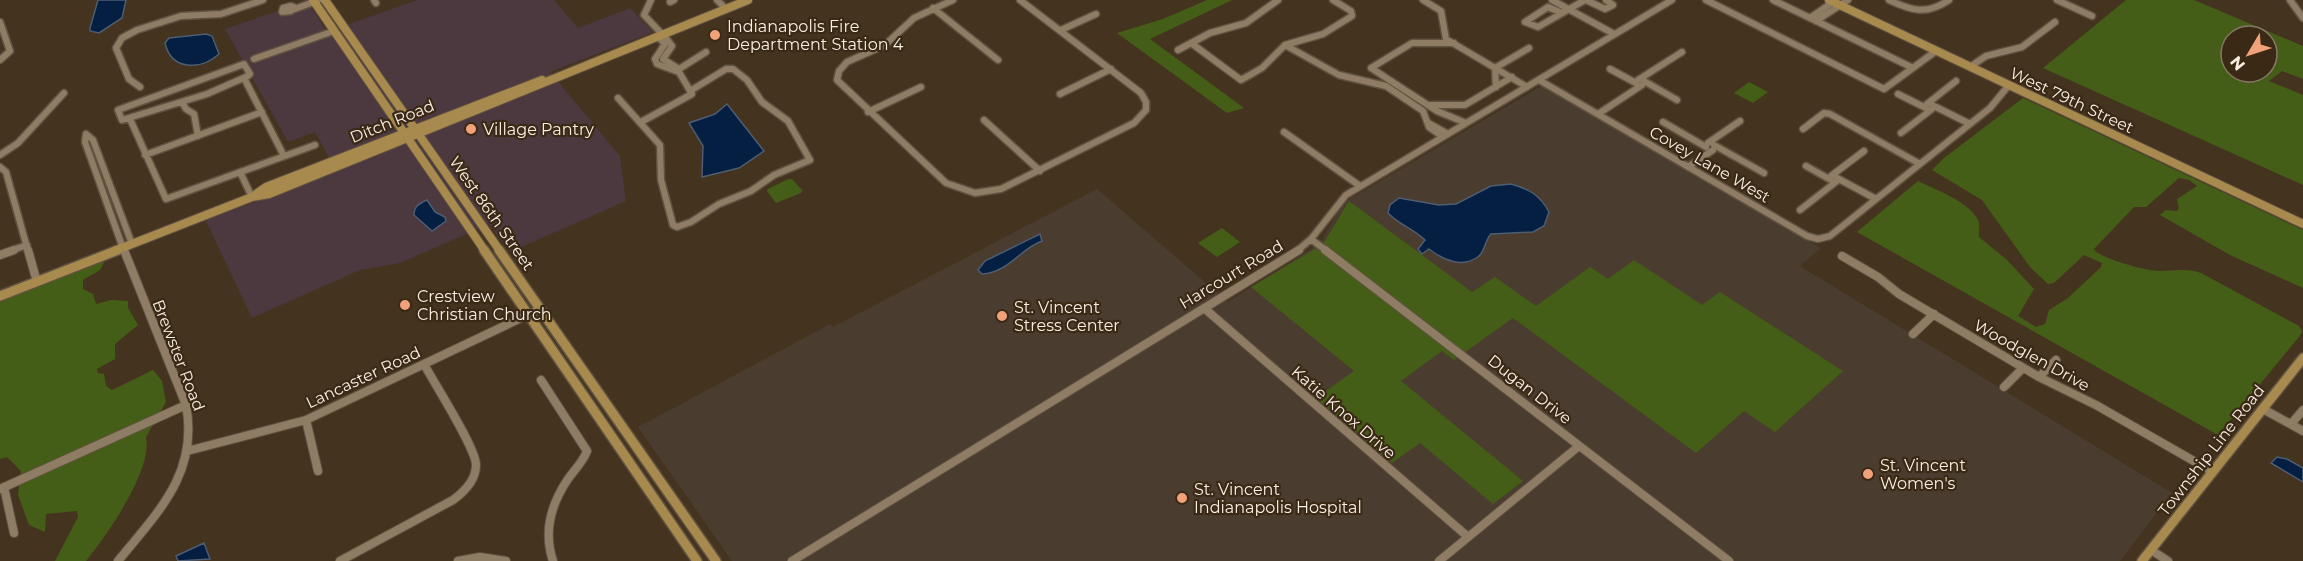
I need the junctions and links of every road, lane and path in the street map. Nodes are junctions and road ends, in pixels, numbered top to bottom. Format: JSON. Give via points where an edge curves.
{"nodes":[{"id":1,"x":263,"y":0,"type":"edge"},
{"id":2,"x":282,"y":0,"type":"edge"},
{"id":3,"x":325,"y":0,"type":"edge"},
{"id":4,"x":651,"y":0,"type":"edge"},
{"id":5,"x":717,"y":0,"type":"edge"},
{"id":6,"x":748,"y":0,"type":"edge"},
{"id":7,"x":953,"y":0,"type":"edge"},
{"id":8,"x":1020,"y":0,"type":"edge"},
{"id":9,"x":1278,"y":0,"type":"edge"},
{"id":10,"x":1333,"y":0,"type":"edge"},
{"id":11,"x":1423,"y":0,"type":"edge"},
{"id":12,"x":1552,"y":0,"type":"edge"},
{"id":13,"x":1586,"y":0,"type":"edge"},
{"id":14,"x":1606,"y":0,"type":"edge"},
{"id":15,"x":1672,"y":0,"type":"edge"},
{"id":16,"x":1706,"y":0,"type":"edge"},
{"id":17,"x":1773,"y":0,"type":"edge"},
{"id":18,"x":1848,"y":0,"type":"edge"},
{"id":19,"x":1888,"y":0,"type":"edge"},
{"id":20,"x":1949,"y":0,"type":"edge"},
{"id":21,"x":2057,"y":0,"type":"edge"},
{"id":22,"x":2290,"y":0,"type":"edge"},
{"id":23,"x":314,"y":1,"type":"edge"},
{"id":24,"x":1834,"y":2,"type":"edge"},
{"id":25,"x":726,"y":9,"type":"junction"},
{"id":26,"x":933,"y":9,"type":"junction"},
{"id":27,"x":1569,"y":9,"type":"junction"},
{"id":28,"x":1562,"y":13,"type":"junction"},
{"id":29,"x":1096,"y":14,"type":"dead end"},
{"id":30,"x":2092,"y":16,"type":"dead end"},
{"id":31,"x":2303,"y":18,"type":"edge"},
{"id":32,"x":1813,"y":20,"type":"junction"},
{"id":33,"x":0,"y":22,"type":"edge"},
{"id":34,"x":2055,"y":22,"type":"dead end"},
{"id":35,"x":1061,"y":30,"type":"junction"},
{"id":36,"x":334,"y":31,"type":"junction"},
{"id":37,"x":1614,"y":34,"type":"junction"},
{"id":38,"x":661,"y":35,"type":"junction"},
{"id":39,"x":1446,"y":35,"type":"junction"},
{"id":40,"x":1191,"y":43,"type":"junction"},
{"id":41,"x":1454,"y":43,"type":"junction"},
{"id":42,"x":1285,"y":45,"type":"junction"},
{"id":43,"x":1529,"y":48,"type":"dead end"},
{"id":44,"x":1178,"y":50,"type":"dead end"},
{"id":45,"x":1936,"y":51,"type":"junction"},
{"id":46,"x":706,"y":52,"type":"dead end"},
{"id":47,"x":1682,"y":52,"type":"dead end"},
{"id":48,"x":254,"y":59,"type":"dead end"},
{"id":49,"x":0,"y":60,"type":"edge"},
{"id":50,"x":998,"y":60,"type":"dead end"},
{"id":51,"x":1497,"y":66,"type":"junction"},
{"id":52,"x":1970,"y":67,"type":"junction"},
{"id":53,"x":1913,"y":68,"type":"junction"},
{"id":54,"x":1111,"y":69,"type":"junction"},
{"id":55,"x":1610,"y":69,"type":"dead end"},
{"id":56,"x":676,"y":71,"type":"junction"},
{"id":57,"x":1512,"y":77,"type":"junction"},
{"id":58,"x":244,"y":78,"type":"junction"},
{"id":59,"x":545,"y":80,"type":"joint"},
{"id":60,"x":1539,"y":80,"type":"junction"},
{"id":61,"x":1956,"y":81,"type":"dead end"},
{"id":62,"x":1640,"y":82,"type":"junction"},
{"id":63,"x":1530,"y":85,"type":"junction"},
{"id":64,"x":2009,"y":85,"type":"junction"},
{"id":65,"x":140,"y":87,"type":"dead end"},
{"id":66,"x":921,"y":87,"type":"dead end"},
{"id":67,"x":1496,"y":87,"type":"junction"},
{"id":68,"x":64,"y":93,"type":"dead end"},
{"id":69,"x":691,"y":93,"type":"junction"},
{"id":70,"x":1060,"y":94,"type":"dead end"},
{"id":71,"x":1898,"y":94,"type":"dead end"},
{"id":72,"x":618,"y":98,"type":"dead end"},
{"id":73,"x":1677,"y":100,"type":"dead end"},
{"id":74,"x":182,"y":102,"type":"junction"},
{"id":75,"x":1427,"y":104,"type":"junction"},
{"id":76,"x":1929,"y":106,"type":"junction"},
{"id":77,"x":262,"y":112,"type":"junction"},
{"id":78,"x":868,"y":112,"type":"junction"},
{"id":79,"x":1598,"y":114,"type":"junction"},
{"id":80,"x":130,"y":119,"type":"junction"},
{"id":81,"x":984,"y":120,"type":"dead end"},
{"id":82,"x":1740,"y":121,"type":"dead end"},
{"id":83,"x":641,"y":122,"type":"junction"},
{"id":84,"x":1663,"y":122,"type":"dead end"},
{"id":85,"x":1466,"y":123,"type":"junction"},
{"id":86,"x":1970,"y":124,"type":"junction"},
{"id":87,"x":1803,"y":129,"type":"dead end"},
{"id":88,"x":416,"y":131,"type":"junction"},
{"id":89,"x":1284,"y":132,"type":"dead end"},
{"id":90,"x":1901,"y":133,"type":"dead end"},
{"id":91,"x":406,"y":135,"type":"junction"},
{"id":92,"x":1446,"y":135,"type":"junction"},
{"id":93,"x":198,"y":136,"type":"junction"},
{"id":94,"x":315,"y":145,"type":"dead end"},
{"id":95,"x":1710,"y":146,"type":"junction"},
{"id":96,"x":1864,"y":151,"type":"dead end"},
{"id":97,"x":0,"y":155,"type":"edge"},
{"id":98,"x":145,"y":155,"type":"junction"},
{"id":99,"x":284,"y":156,"type":"junction"},
{"id":100,"x":1920,"y":164,"type":"junction"},
{"id":101,"x":0,"y":166,"type":"edge"},
{"id":102,"x":1806,"y":166,"type":"dead end"},
{"id":103,"x":1688,"y":167,"type":"junction"},
{"id":104,"x":1040,"y":171,"type":"junction"},
{"id":105,"x":240,"y":172,"type":"junction"},
{"id":106,"x":1764,"y":173,"type":"dead end"},
{"id":107,"x":1834,"y":179,"type":"junction"},
{"id":108,"x":1360,"y":186,"type":"junction"},
{"id":109,"x":252,"y":197,"type":"junction"},
{"id":110,"x":1876,"y":199,"type":"junction"},
{"id":111,"x":1800,"y":210,"type":"dead end"},
{"id":112,"x":2303,"y":224,"type":"edge"},
{"id":113,"x":1312,"y":240,"type":"junction"},
{"id":114,"x":132,"y":244,"type":"junction"},
{"id":115,"x":27,"y":245,"type":"junction"},
{"id":116,"x":123,"y":248,"type":"junction"},
{"id":117,"x":0,"y":255,"type":"edge"},
{"id":118,"x":1842,"y":256,"type":"dead end"},
{"id":119,"x":37,"y":282,"type":"junction"},
{"id":120,"x":0,"y":296,"type":"edge"},
{"id":121,"x":1204,"y":308,"type":"junction"},
{"id":122,"x":540,"y":309,"type":"junction"},
{"id":123,"x":1934,"y":314,"type":"junction"},
{"id":124,"x":528,"y":315,"type":"junction"},
{"id":125,"x":1913,"y":334,"type":"dead end"},
{"id":126,"x":2303,"y":358,"type":"edge"},
{"id":127,"x":2056,"y":360,"type":"dead end"},
{"id":128,"x":424,"y":364,"type":"junction"},
{"id":129,"x":2023,"y":368,"type":"junction"},
{"id":130,"x":2039,"y":377,"type":"junction"},
{"id":131,"x":541,"y":380,"type":"dead end"},
{"id":132,"x":2004,"y":387,"type":"dead end"},
{"id":133,"x":186,"y":405,"type":"junction"},
{"id":134,"x":2263,"y":409,"type":"junction"},
{"id":135,"x":2303,"y":410,"type":"edge"},
{"id":136,"x":306,"y":420,"type":"junction"},
{"id":137,"x":2291,"y":424,"type":"junction"},
{"id":138,"x":2303,"y":431,"type":"edge"},
{"id":139,"x":1579,"y":446,"type":"junction"},
{"id":140,"x":190,"y":450,"type":"junction"},
{"id":141,"x":318,"y":471,"type":"dead end"},
{"id":142,"x":2213,"y":472,"type":"junction"},
{"id":143,"x":2,"y":488,"type":"edge"},
{"id":144,"x":14,"y":533,"type":"dead end"},
{"id":145,"x":1467,"y":537,"type":"junction"},
{"id":146,"x":2151,"y":550,"type":"junction"},
{"id":147,"x":118,"y":561,"type":"edge"},
{"id":148,"x":340,"y":561,"type":"edge"},
{"id":149,"x":458,"y":561,"type":"edge"},
{"id":150,"x":506,"y":561,"type":"edge"},
{"id":151,"x":552,"y":561,"type":"edge"},
{"id":152,"x":697,"y":561,"type":"edge"},
{"id":153,"x":716,"y":561,"type":"edge"},
{"id":154,"x":792,"y":561,"type":"edge"},
{"id":155,"x":1439,"y":561,"type":"edge"},
{"id":156,"x":1730,"y":561,"type":"edge"},
{"id":157,"x":2142,"y":561,"type":"edge"},
{"id":158,"x":2168,"y":561,"type":"edge"}],
"edges":[{"from":1,"to":65,"type":"street","via":[[220,15],[178,17],[124,36],[116,48],[129,79]]},
{"from":2,"to":23,"type":"street","via":[[290,8]]},
{"from":3,"to":88,"type":"main road","name":"West 86th Street"},
{"from":4,"to":38,"type":"street","via":[[644,15]]},
{"from":5,"to":25,"type":"street"},
{"from":6,"to":25,"type":"main road","name":"Ditch Road"},
{"from":7,"to":26,"type":"street"},
{"from":8,"to":35,"type":"street"},
{"from":9,"to":40,"type":"street","via":[[1246,23]]},
{"from":10,"to":42,"type":"street","via":[[1353,14],[1323,34]]},
{"from":11,"to":39,"type":"street","via":[[1441,10]]},
{"from":12,"to":27,"type":"street"},
{"from":13,"to":14,"type":"street","via":[[1604,9],[1613,5]]},
{"from":13,"to":27,"type":"street"},
{"from":15,"to":37,"type":"street","name":"Harcourt Road"},
{"from":16,"to":53,"type":"street","via":[[1884,89]]},
{"from":17,"to":32,"type":"street"},
{"from":18,"to":24,"type":"street"},
{"from":19,"to":20,"type":"street","via":[[1920,12],[1934,10]]},
{"from":21,"to":30,"type":"street"},
{"from":22,"to":31,"type":"street"},
{"from":23,"to":36,"type":"main road","name":"West 86th Street"},
{"from":24,"to":32,"type":"street"},
{"from":24,"to":45,"type":"main road","name":"West 79th Street"},
{"from":25,"to":38,"type":"main road","name":"Ditch Road"},
{"from":26,"to":50,"type":"street"},
{"from":26,"to":78,"type":"street","via":[[911,20],[891,42],[847,62],[838,73],[840,86]]},
{"from":27,"to":28,"type":"street"},
{"from":27,"to":37,"type":"street"},
{"from":28,"to":28,"type":"street","via":[[1537,27],[1525,22],[1548,7]]},
{"from":29,"to":35,"type":"street"},
{"from":32,"to":53,"type":"street"},
{"from":33,"to":49,"type":"street","via":[[10,51]]},
{"from":34,"to":52,"type":"street","via":[[2022,47],[1986,56]]},
{"from":35,"to":54,"type":"street"},
{"from":36,"to":48,"type":"street"},
{"from":36,"to":91,"type":"main road","name":"West 86th Street"},
{"from":37,"to":60,"type":"street","name":"Harcourt Road"},
{"from":38,"to":56,"type":"street","via":[[665,44],[655,59],[657,64]]},
{"from":38,"to":59,"type":"main road","name":"Ditch Road"},
{"from":39,"to":41,"type":"street"},
{"from":39,"to":51,"type":"street"},
{"from":40,"to":42,"type":"street","via":[[1241,80],[1261,69]]},
{"from":40,"to":44,"type":"street"},
{"from":41,"to":51,"type":"street"},
{"from":41,"to":75,"type":"street","via":[[1411,43],[1371,67]]},
{"from":42,"to":92,"type":"street","via":[[1339,75],[1386,86],[1423,111],[1429,127]]},
{"from":43,"to":51,"type":"street"},
{"from":45,"to":52,"type":"main road","name":"West 79th Street"},
{"from":45,"to":53,"type":"street"},
{"from":46,"to":56,"type":"street"},
{"from":47,"to":62,"type":"street"},
{"from":51,"to":57,"type":"street"},
{"from":51,"to":63,"type":"street"},
{"from":51,"to":67,"type":"street"},
{"from":52,"to":64,"type":"main road","name":"West 79th Street"},
{"from":54,"to":70,"type":"street"},
{"from":54,"to":104,"type":"street","via":[[1146,98],[1148,108],[1136,122]]},
{"from":55,"to":62,"type":"street"},
{"from":56,"to":69,"type":"street"},
{"from":57,"to":63,"type":"street"},
{"from":57,"to":67,"type":"street"},
{"from":58,"to":74,"type":"street"},
{"from":58,"to":77,"type":"street"},
{"from":58,"to":80,"type":"street","via":[[250,74],[244,64],[119,109],[122,120]]},
{"from":59,"to":88,"type":"main road","name":"Ditch Road","via":[[536,87]]},
{"from":60,"to":63,"type":"street","name":"Harcourt Road"},
{"from":60,"to":79,"type":"street","name":"Covey Lane West"},
{"from":61,"to":76,"type":"street"},
{"from":62,"to":73,"type":"street"},
{"from":62,"to":79,"type":"street"},
{"from":63,"to":85,"type":"street","name":"Harcourt Road"},
{"from":64,"to":86,"type":"street","name":"Covey Lane West"},
{"from":64,"to":112,"type":"main road","name":"West 79th Street"},
{"from":66,"to":78,"type":"street"},
{"from":67,"to":75,"type":"street","via":[[1465,105]]},
{"from":68,"to":97,"type":"street","via":[[18,143]]},
{"from":69,"to":83,"type":"street"},
{"from":69,"to":83,"type":"street","via":[[729,68],[747,80],[762,102],[788,122],[810,160],[677,227],[673,225],[661,180],[660,145]]},
{"from":71,"to":76,"type":"street"},
{"from":72,"to":83,"type":"street"},
{"from":74,"to":80,"type":"street"},
{"from":74,"to":93,"type":"street","via":[[194,114]]},
{"from":75,"to":85,"type":"street"},
{"from":76,"to":86,"type":"street"},
{"from":76,"to":90,"type":"street"},
{"from":77,"to":93,"type":"street"},
{"from":77,"to":99,"type":"street"},
{"from":78,"to":104,"type":"street","via":[[956,189],[994,192]]},
{"from":79,"to":103,"type":"street","name":"Covey Lane West"},
{"from":80,"to":98,"type":"street"},
{"from":81,"to":104,"type":"street"},
{"from":82,"to":95,"type":"street"},
{"from":84,"to":95,"type":"street"},
{"from":85,"to":92,"type":"street","name":"Harcourt Road"},
{"from":86,"to":100,"type":"street","name":"Covey Lane West"},
{"from":87,"to":100,"type":"street","via":[[1824,113],[1830,114]]},
{"from":88,"to":91,"type":"main road","name":"Ditch Road"},
{"from":88,"to":122,"type":"main road","name":"West 86th Street"},
{"from":89,"to":108,"type":"street"},
{"from":91,"to":109,"type":"main road","name":"Ditch Road","via":[[269,194]]},
{"from":91,"to":124,"type":"main road","name":"West 86th Street"},
{"from":92,"to":108,"type":"street","name":"Harcourt Road"},
{"from":93,"to":98,"type":"street"},
{"from":94,"to":99,"type":"street"},
{"from":95,"to":103,"type":"street"},
{"from":95,"to":106,"type":"street"},
{"from":96,"to":107,"type":"street"},
{"from":98,"to":105,"type":"street","via":[[166,199]]},
{"from":99,"to":105,"type":"street"},
{"from":100,"to":110,"type":"street","name":"Covey Lane West"},
{"from":101,"to":115,"type":"street","via":[[6,172]]},
{"from":102,"to":107,"type":"street"},
{"from":103,"to":110,"type":"street","name":"Covey Lane West","via":[[1816,239],[1830,237]]},
{"from":105,"to":109,"type":"street"},
{"from":107,"to":110,"type":"street"},
{"from":107,"to":111,"type":"street"},
{"from":108,"to":113,"type":"street","name":"Harcourt Road","via":[[1332,208]]},
{"from":109,"to":114,"type":"main road","name":"Ditch Road"},
{"from":113,"to":121,"type":"street","name":"Harcourt Road"},
{"from":113,"to":139,"type":"street","name":"Dugan Drive"},
{"from":114,"to":116,"type":"main road","name":"Ditch Road"},
{"from":114,"to":116,"type":"street","name":"Brewster Road","via":[[93,140],[86,134],[85,142]]},
{"from":115,"to":117,"type":"street"},
{"from":115,"to":119,"type":"street"},
{"from":116,"to":119,"type":"main road","name":"Ditch Road"},
{"from":116,"to":133,"type":"street","name":"Brewster Road"},
{"from":118,"to":123,"type":"street","name":"Woodglen Drive"},
{"from":119,"to":120,"type":"main road","name":"Ditch Road"},
{"from":121,"to":145,"type":"street","name":"Katie Knox Drive"},
{"from":121,"to":154,"type":"street","name":"Harcourt Road"},
{"from":122,"to":124,"type":"street","name":"Lancaster Road"},
{"from":122,"to":153,"type":"main road","name":"West 86th Street"},
{"from":123,"to":125,"type":"street"},
{"from":123,"to":129,"type":"street","name":"Woodglen Drive"},
{"from":124,"to":128,"type":"street","name":"Lancaster Road"},
{"from":124,"to":152,"type":"main road","name":"West 86th Street"},
{"from":126,"to":134,"type":"main road","name":"Township Line Road"},
{"from":127,"to":130,"type":"street"},
{"from":128,"to":136,"type":"street","name":"Lancaster Road"},
{"from":128,"to":148,"type":"street","via":[[475,458],[471,481],[450,502]]},
{"from":129,"to":130,"type":"street","name":"Woodglen Drive"},
{"from":129,"to":132,"type":"street"},
{"from":130,"to":142,"type":"street","name":"Woodglen Drive"},
{"from":131,"to":151,"type":"street","via":[[586,452],[552,510],[548,540]]},
{"from":133,"to":140,"type":"street","name":"Brewster Road","via":[[192,426]]},
{"from":133,"to":143,"type":"street"},
{"from":134,"to":137,"type":"street"},
{"from":134,"to":142,"type":"main road","name":"Township Line Road"},
{"from":135,"to":137,"type":"street"},
{"from":136,"to":140,"type":"street","name":"Lancaster Road"},
{"from":136,"to":141,"type":"street"},
{"from":137,"to":138,"type":"street"},
{"from":139,"to":145,"type":"street"},
{"from":139,"to":156,"type":"street","name":"Dugan Drive"},
{"from":140,"to":147,"type":"street","name":"Brewster Road","via":[[172,491]]},
{"from":142,"to":146,"type":"main road","name":"Township Line Road"},
{"from":143,"to":144,"type":"street"},
{"from":145,"to":155,"type":"street"},
{"from":146,"to":157,"type":"main road","name":"Township Line Road"},
{"from":146,"to":158,"type":"street"},
{"from":149,"to":150,"type":"street","via":[[480,557]]}]}
